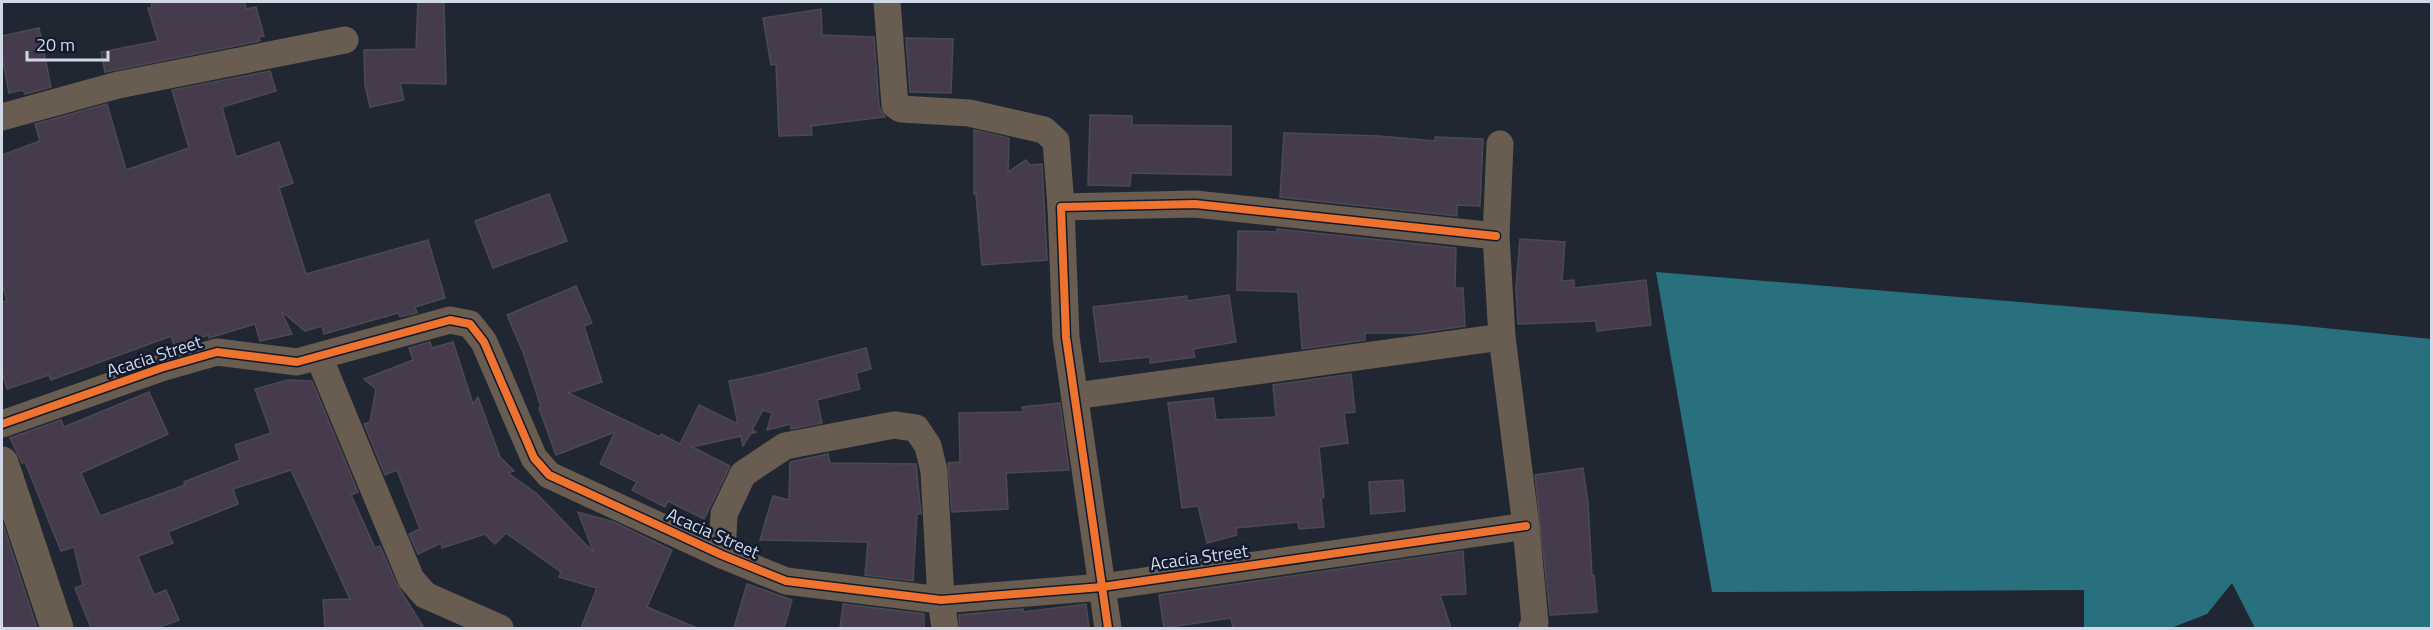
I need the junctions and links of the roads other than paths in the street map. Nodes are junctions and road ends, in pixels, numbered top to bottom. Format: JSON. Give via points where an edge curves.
{"nodes":[{"id":1,"x":886,"y":2,"type":"edge"},
{"id":2,"x":345,"y":40,"type":"dead end"},
{"id":3,"x":2,"y":117,"type":"edge"},
{"id":4,"x":1500,"y":144,"type":"dead end"},
{"id":5,"x":1061,"y":207,"type":"junction"},
{"id":6,"x":1496,"y":236,"type":"junction"},
{"id":7,"x":1502,"y":337,"type":"junction"},
{"id":8,"x":319,"y":357,"type":"junction"},
{"id":9,"x":1075,"y":396,"type":"junction"},
{"id":10,"x":2,"y":424,"type":"edge"},
{"id":11,"x":2,"y":463,"type":"edge"},
{"id":12,"x":1526,"y":526,"type":"junction"},
{"id":13,"x":722,"y":555,"type":"junction"},
{"id":14,"x":1102,"y":587,"type":"junction"},
{"id":15,"x":941,"y":600,"type":"junction"},
{"id":16,"x":57,"y":628,"type":"edge"},
{"id":17,"x":500,"y":628,"type":"edge"},
{"id":18,"x":945,"y":628,"type":"edge"},
{"id":19,"x":1108,"y":628,"type":"edge"},
{"id":20,"x":1532,"y":628,"type":"edge"}],
"edges":[{"from":1,"to":5,"type":"street","via":[[895,105],[901,109],[969,113],[1044,129],[1056,141]]},
{"from":2,"to":3,"type":"street","via":[[118,86]]},
{"from":4,"to":6,"type":"street"},
{"from":5,"to":6,"type":"street","via":[[1195,204]]},
{"from":5,"to":9,"type":"street","via":[[1066,337]]},
{"from":6,"to":7,"type":"street"},
{"from":7,"to":9,"type":"street"},
{"from":7,"to":12,"type":"street"},
{"from":8,"to":10,"type":"street","name":"Acacia Street","via":[[297,362],[217,352]]},
{"from":8,"to":13,"type":"street","name":"Acacia Street","via":[[450,320],[470,324],[484,342],[534,458],[549,475]]},
{"from":8,"to":17,"type":"street","via":[[411,579],[425,595]]},
{"from":9,"to":14,"type":"street"},
{"from":11,"to":16,"type":"street"},
{"from":12,"to":14,"type":"street","name":"Acacia Street"},
{"from":12,"to":20,"type":"street","via":[[1535,623]]},
{"from":13,"to":15,"type":"street","name":"Acacia Street","via":[[786,581]]},
{"from":13,"to":15,"type":"street","via":[[724,514],[743,474],[786,446],[894,425],[916,428],[928,446],[934,471]]},
{"from":14,"to":15,"type":"street","name":"Acacia Street"},
{"from":14,"to":19,"type":"street"},
{"from":15,"to":18,"type":"street"}]}
